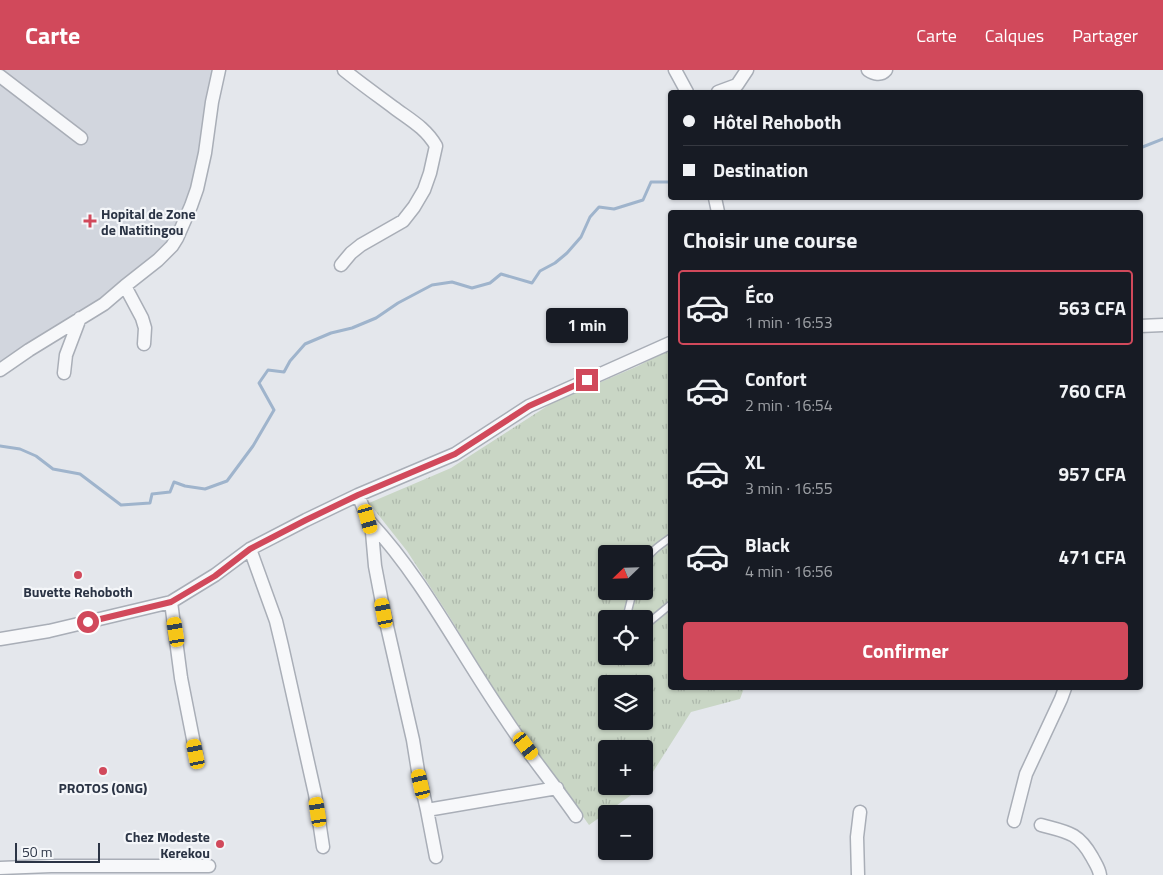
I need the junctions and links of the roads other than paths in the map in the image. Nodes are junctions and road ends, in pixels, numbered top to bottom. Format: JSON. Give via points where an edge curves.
{"nodes":[{"id":1,"x":219,"y":70,"type":"edge"},
{"id":2,"x":344,"y":70,"type":"edge"},
{"id":3,"x":675,"y":70,"type":"edge"},
{"id":4,"x":747,"y":70,"type":"edge"},
{"id":5,"x":868,"y":70,"type":"edge"},
{"id":6,"x":886,"y":70,"type":"edge"},
{"id":7,"x":0,"y":76,"type":"edge"},
{"id":8,"x":686,"y":90,"type":"edge"},
{"id":9,"x":723,"y":90,"type":"edge"},
{"id":10,"x":81,"y":138,"type":"dead end"},
{"id":11,"x":341,"y":265,"type":"dead end"},
{"id":12,"x":125,"y":286,"type":"junction"},
{"id":13,"x":80,"y":318,"type":"junction"},
{"id":14,"x":1163,"y":325,"type":"edge"},
{"id":15,"x":1143,"y":326,"type":"edge"},
{"id":16,"x":144,"y":344,"type":"dead end"},
{"id":17,"x":668,"y":344,"type":"edge"},
{"id":18,"x":0,"y":370,"type":"edge"},
{"id":19,"x":64,"y":373,"type":"dead end"},
{"id":20,"x":358,"y":495,"type":"junction"},
{"id":21,"x":368,"y":519,"type":"junction"},
{"id":22,"x":668,"y":539,"type":"edge"},
{"id":23,"x":250,"y":549,"type":"junction"},
{"id":24,"x":653,"y":551,"type":"edge"},
{"id":25,"x":171,"y":602,"type":"junction"},
{"id":26,"x":668,"y":607,"type":"edge"},
{"id":27,"x":653,"y":619,"type":"edge"},
{"id":28,"x":0,"y":639,"type":"edge"},
{"id":29,"x":1064,"y":690,"type":"edge"},
{"id":30,"x":196,"y":754,"type":"dead end"},
{"id":31,"x":557,"y":788,"type":"junction"},
{"id":32,"x":427,"y":810,"type":"junction"},
{"id":33,"x":860,"y":812,"type":"dead end"},
{"id":34,"x":576,"y":816,"type":"dead end"},
{"id":35,"x":1014,"y":821,"type":"dead end"},
{"id":36,"x":1041,"y":825,"type":"dead end"},
{"id":37,"x":323,"y":847,"type":"dead end"},
{"id":38,"x":436,"y":857,"type":"dead end"},
{"id":39,"x":209,"y":866,"type":"dead end"},
{"id":40,"x":0,"y":868,"type":"edge"},
{"id":41,"x":858,"y":875,"type":"edge"},
{"id":42,"x":1100,"y":875,"type":"edge"}],
"edges":[{"from":1,"to":12,"type":"street","via":[[191,206],[172,246]]},
{"from":2,"to":11,"type":"street","via":[[418,124],[436,146],[424,190],[403,221],[361,245]]},
{"from":3,"to":8,"type":"street"},
{"from":4,"to":9,"type":"street","via":[[737,85]]},
{"from":5,"to":6,"type":"street","via":[[880,74]]},
{"from":7,"to":10,"type":"street"},
{"from":12,"to":13,"type":"street"},
{"from":12,"to":16,"type":"street","via":[[142,318]]},
{"from":13,"to":18,"type":"street"},
{"from":13,"to":19,"type":"street","via":[[66,355]]},
{"from":14,"to":15,"type":"street"},
{"from":17,"to":20,"type":"street","via":[[529,406],[455,454]]},
{"from":20,"to":21,"type":"street"},
{"from":20,"to":23,"type":"street"},
{"from":21,"to":31,"type":"street","via":[[396,552],[505,719]]},
{"from":21,"to":32,"type":"street","via":[[384,613]]},
{"from":22,"to":24,"type":"lane"},
{"from":23,"to":25,"type":"street","via":[[215,576]]},
{"from":23,"to":37,"type":"street","via":[[276,621],[315,794]]},
{"from":25,"to":28,"type":"street","via":[[49,632]]},
{"from":25,"to":30,"type":"street"},
{"from":26,"to":27,"type":"lane"},
{"from":29,"to":35,"type":"street","via":[[1026,774]]},
{"from":31,"to":32,"type":"street"},
{"from":31,"to":34,"type":"street"},
{"from":32,"to":38,"type":"street"},
{"from":33,"to":41,"type":"street"},
{"from":36,"to":42,"type":"street","via":[[1077,837],[1086,846]]},
{"from":39,"to":40,"type":"street"}]}
